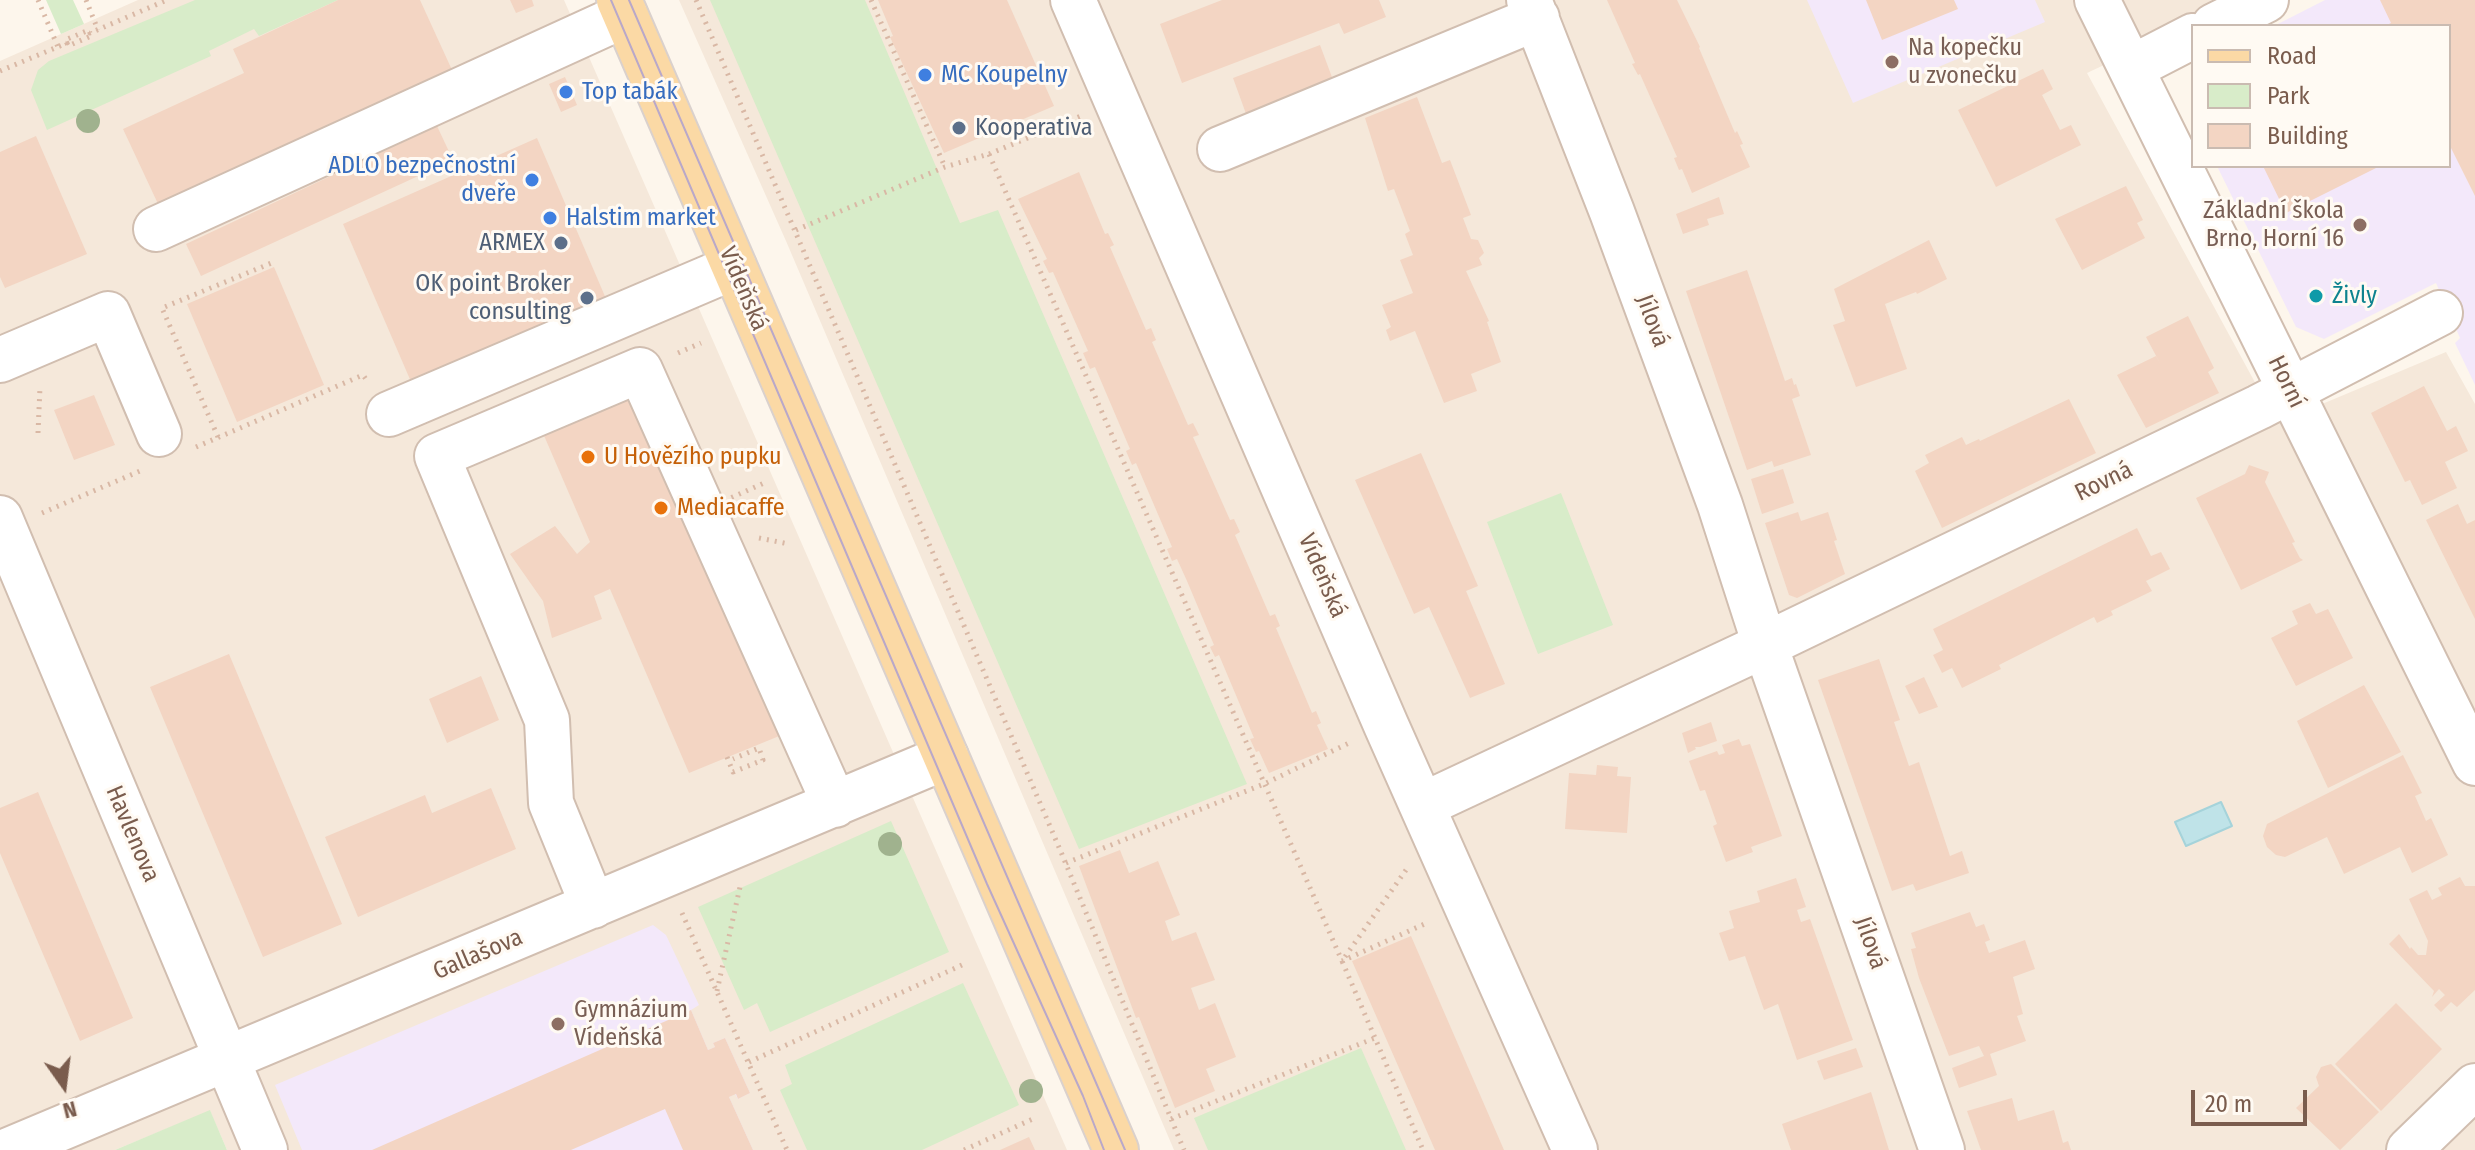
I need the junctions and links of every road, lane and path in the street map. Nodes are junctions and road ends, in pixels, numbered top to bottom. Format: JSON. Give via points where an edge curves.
{"nodes":[{"id":1,"x":38,"y":0,"type":"edge"},
{"id":2,"x":86,"y":0,"type":"edge"},
{"id":3,"x":167,"y":0,"type":"edge"},
{"id":4,"x":696,"y":0,"type":"edge"},
{"id":5,"x":871,"y":0,"type":"edge"},
{"id":6,"x":1073,"y":0,"type":"edge"},
{"id":7,"x":2097,"y":0,"type":"edge"},
{"id":8,"x":2266,"y":0,"type":"edge"},
{"id":9,"x":622,"y":7,"type":"edge"},
{"id":10,"x":1533,"y":9,"type":"edge"},
{"id":11,"x":2218,"y":24,"type":"edge"},
{"id":12,"x":98,"y":30,"type":"junction"},
{"id":13,"x":2191,"y":37,"type":"edge"},
{"id":14,"x":58,"y":47,"type":"junction"},
{"id":15,"x":2131,"y":68,"type":"junction"},
{"id":16,"x":0,"y":71,"type":"edge"},
{"id":17,"x":1116,"y":101,"type":"junction"},
{"id":18,"x":1220,"y":149,"type":"dead end"},
{"id":19,"x":989,"y":154,"type":"junction"},
{"id":20,"x":945,"y":167,"type":"junction"},
{"id":21,"x":156,"y":229,"type":"dead end"},
{"id":22,"x":796,"y":230,"type":"junction"},
{"id":23,"x":274,"y":262,"type":"dead end"},
{"id":24,"x":734,"y":267,"type":"junction"},
{"id":25,"x":2440,"y":313,"type":"dead end"},
{"id":26,"x":701,"y":343,"type":"dead end"},
{"id":27,"x":677,"y":353,"type":"dead end"},
{"id":28,"x":0,"y":360,"type":"edge"},
{"id":29,"x":41,"y":376,"type":"dead end"},
{"id":30,"x":2290,"y":391,"type":"junction"},
{"id":31,"x":389,"y":414,"type":"dead end"},
{"id":32,"x":38,"y":433,"type":"dead end"},
{"id":33,"x":159,"y":434,"type":"dead end"},
{"id":34,"x":218,"y":437,"type":"dead end"},
{"id":35,"x":764,"y":483,"type":"dead end"},
{"id":36,"x":695,"y":514,"type":"dead end"},
{"id":37,"x":0,"y":518,"type":"edge"},
{"id":38,"x":1765,"y":645,"type":"junction"},
{"id":39,"x":1386,"y":725,"type":"junction"},
{"id":40,"x":946,"y":757,"type":"junction"},
{"id":41,"x":730,"y":758,"type":"joint"},
{"id":42,"x":2475,"y":763,"type":"edge"},
{"id":43,"x":1264,"y":784,"type":"junction"},
{"id":44,"x":835,"y":805,"type":"junction"},
{"id":45,"x":1428,"y":817,"type":"junction"},
{"id":46,"x":1066,"y":863,"type":"junction"},
{"id":47,"x":742,"y":874,"type":"dead end"},
{"id":48,"x":665,"y":876,"type":"junction"},
{"id":49,"x":593,"y":906,"type":"junction"},
{"id":50,"x":1466,"y":906,"type":"junction"},
{"id":51,"x":1342,"y":961,"type":"junction"},
{"id":52,"x":962,"y":965,"type":"dead end"},
{"id":53,"x":717,"y":992,"type":"junction"},
{"id":54,"x":1375,"y":1038,"type":"junction"},
{"id":55,"x":227,"y":1060,"type":"junction"},
{"id":56,"x":748,"y":1062,"type":"junction"},
{"id":57,"x":2475,"y":1086,"type":"edge"},
{"id":58,"x":1035,"y":1118,"type":"dead end"},
{"id":59,"x":1171,"y":1119,"type":"junction"},
{"id":60,"x":9,"y":1150,"type":"edge"},
{"id":61,"x":265,"y":1150,"type":"edge"},
{"id":62,"x":787,"y":1150,"type":"edge"},
{"id":63,"x":964,"y":1150,"type":"edge"},
{"id":64,"x":1116,"y":1150,"type":"edge"},
{"id":65,"x":1184,"y":1150,"type":"edge"},
{"id":66,"x":1423,"y":1150,"type":"edge"},
{"id":67,"x":1575,"y":1150,"type":"edge"},
{"id":68,"x":1942,"y":1150,"type":"edge"},
{"id":69,"x":2409,"y":1150,"type":"edge"}],
"edges":[{"from":1,"to":14,"type":"path"},
{"from":2,"to":12,"type":"path"},
{"from":3,"to":12,"type":"path"},
{"from":4,"to":22,"type":"path"},
{"from":5,"to":20,"type":"path"},
{"from":6,"to":17,"type":"street","name":"Vídeňská"},
{"from":7,"to":15,"type":"street","name":"Horní"},
{"from":8,"to":11,"type":"street"},
{"from":9,"to":21,"type":"street"},
{"from":9,"to":24,"type":"main road","name":"Vídeňská"},
{"from":10,"to":18,"type":"street"},
{"from":10,"to":38,"type":"street","name":"Jílová","via":[[1720,505]]},
{"from":12,"to":14,"type":"path"},
{"from":13,"to":15,"type":"street"},
{"from":14,"to":16,"type":"path"},
{"from":15,"to":30,"type":"street","name":"Horní"},
{"from":17,"to":19,"type":"path"},
{"from":17,"to":39,"type":"street","name":"Vídeňská"},
{"from":19,"to":20,"type":"path"},
{"from":19,"to":43,"type":"path"},
{"from":20,"to":22,"type":"path"},
{"from":22,"to":46,"type":"path"},
{"from":23,"to":34,"type":"path","via":[[162,308]]},
{"from":24,"to":31,"type":"street"},
{"from":24,"to":40,"type":"main road","name":"Vídeňská"},
{"from":25,"to":30,"type":"street","name":"Rovná"},
{"from":26,"to":27,"type":"path"},
{"from":28,"to":33,"type":"street","via":[[108,314]]},
{"from":29,"to":32,"type":"path"},
{"from":30,"to":38,"type":"street","name":"Rovná"},
{"from":30,"to":42,"type":"street","name":"Horní"},
{"from":35,"to":36,"type":"path","bridge":true},
{"from":37,"to":55,"type":"street","name":"Havlenova"},
{"from":38,"to":45,"type":"street"},
{"from":38,"to":68,"type":"street","name":"Jílová"},
{"from":39,"to":43,"type":"path"},
{"from":39,"to":45,"type":"street","name":"Vídeňská"},
{"from":40,"to":44,"type":"street","name":"Gallašova"},
{"from":40,"to":64,"type":"main road","name":"Vídeňská"},
{"from":41,"to":41,"type":"path","via":[[759,748],[763,760],[733,772]]},
{"from":43,"to":46,"type":"path"},
{"from":43,"to":51,"type":"path"},
{"from":44,"to":48,"type":"street","name":"Gallašova"},
{"from":44,"to":49,"type":"street","via":[[640,370],[437,456],[547,720],[551,803]]},
{"from":45,"to":50,"type":"street","name":"Vídeňská"},
{"from":45,"to":51,"type":"path"},
{"from":46,"to":59,"type":"path"},
{"from":47,"to":53,"type":"path"},
{"from":48,"to":49,"type":"street","name":"Gallašova"},
{"from":48,"to":53,"type":"path"},
{"from":49,"to":55,"type":"street","name":"Gallašova"},
{"from":50,"to":51,"type":"path"},
{"from":50,"to":67,"type":"street","name":"Vídeňská"},
{"from":51,"to":54,"type":"path"},
{"from":52,"to":56,"type":"path"},
{"from":53,"to":56,"type":"path"},
{"from":54,"to":59,"type":"path"},
{"from":54,"to":66,"type":"path"},
{"from":55,"to":60,"type":"street","name":"Gallašova"},
{"from":55,"to":61,"type":"street","name":"Havlenova"},
{"from":56,"to":62,"type":"path"},
{"from":57,"to":69,"type":"street"},
{"from":58,"to":63,"type":"path"},
{"from":59,"to":65,"type":"path"}]}
